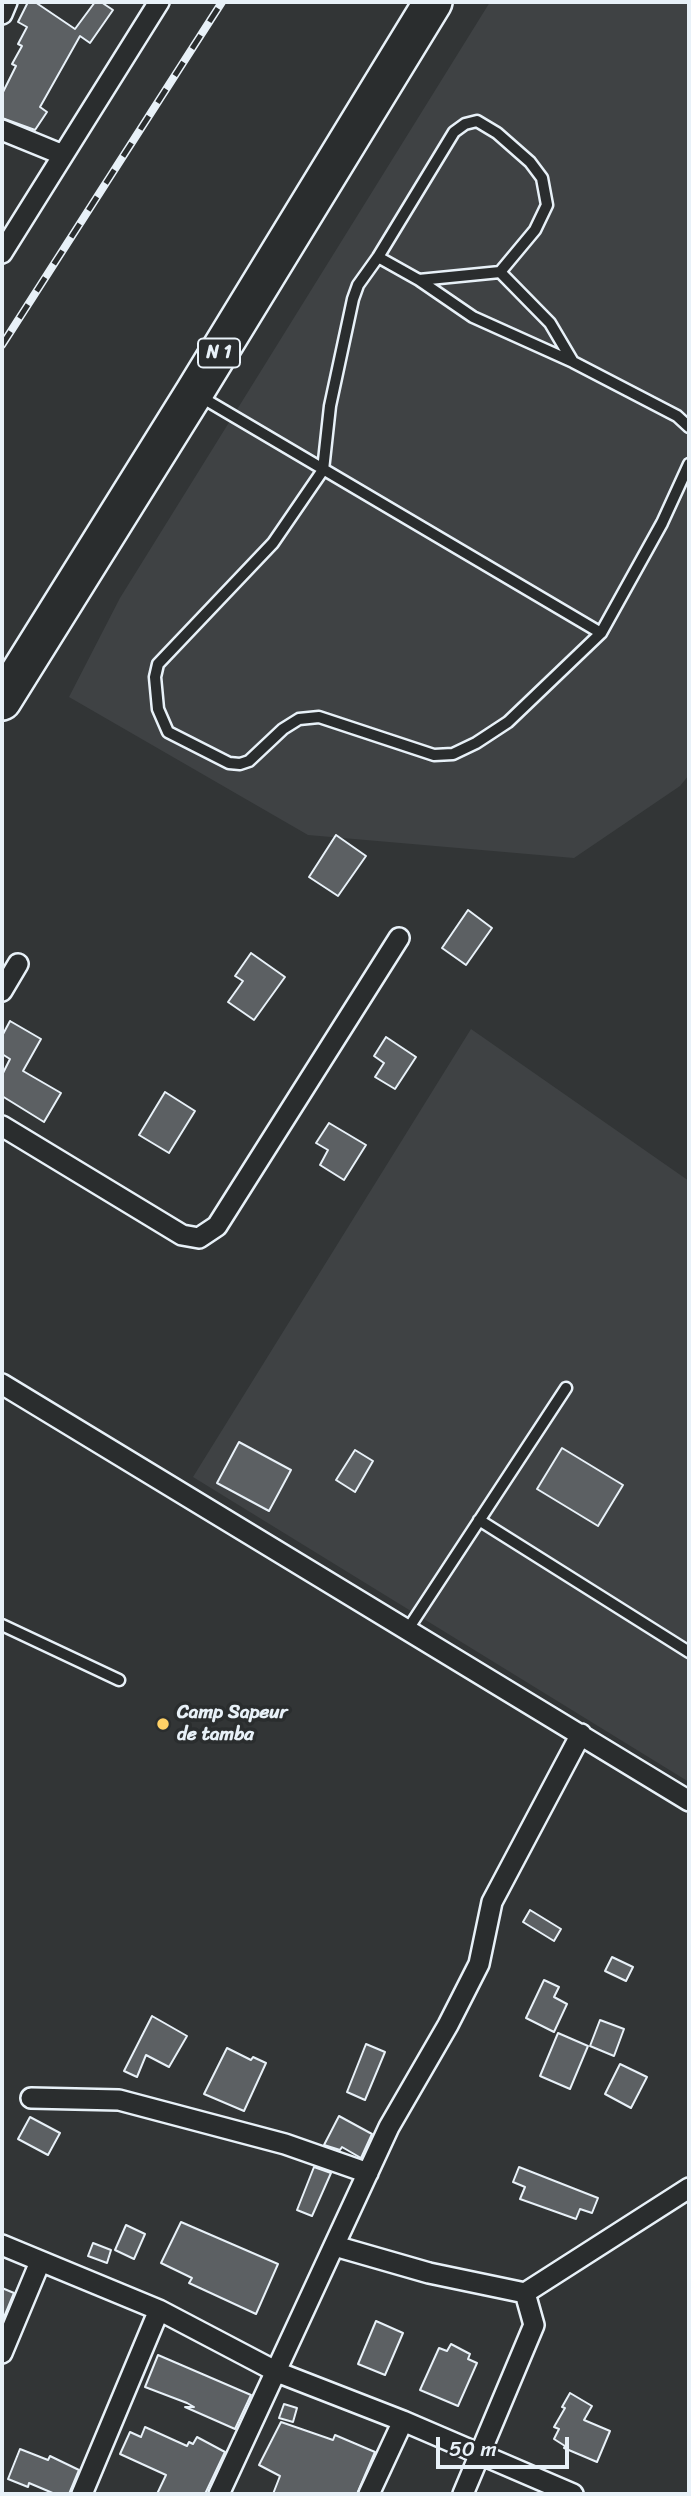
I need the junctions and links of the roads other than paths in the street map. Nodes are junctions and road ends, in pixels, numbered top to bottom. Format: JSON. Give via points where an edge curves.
{"nodes":[{"id":1,"x":7,"y":2,"type":"edge"},
{"id":2,"x":159,"y":2,"type":"edge"},
{"id":3,"x":433,"y":2,"type":"edge"},
{"id":4,"x":2,"y":14,"type":"edge"},
{"id":5,"x":2,"y":130,"type":"edge"},
{"id":6,"x":62,"y":155,"type":"junction"},
{"id":7,"x":2,"y":253,"type":"edge"},
{"id":8,"x":378,"y":257,"type":"junction"},
{"id":9,"x":500,"y":272,"type":"junction"},
{"id":10,"x":419,"y":280,"type":"junction"},
{"id":11,"x":573,"y":362,"type":"junction"},
{"id":12,"x":194,"y":393,"type":"junction"},
{"id":13,"x":689,"y":427,"type":"edge"},
{"id":14,"x":689,"y":464,"type":"edge"},
{"id":15,"x":323,"y":470,"type":"junction"},
{"id":16,"x":601,"y":633,"type":"junction"},
{"id":17,"x":2,"y":701,"type":"edge"},
{"id":18,"x":399,"y":938,"type":"dead end"},
{"id":19,"x":18,"y":964,"type":"dead end"},
{"id":20,"x":2,"y":991,"type":"edge"},
{"id":21,"x":2,"y":1126,"type":"edge"},
{"id":22,"x":2,"y":1384,"type":"edge"},
{"id":23,"x":566,"y":1388,"type":"dead end"},
{"id":24,"x":479,"y":1520,"type":"junction"},
{"id":25,"x":2,"y":1625,"type":"edge"},
{"id":26,"x":408,"y":1629,"type":"junction"},
{"id":27,"x":689,"y":1652,"type":"edge"},
{"id":28,"x":119,"y":1680,"type":"dead end"},
{"id":29,"x":581,"y":1734,"type":"junction"},
{"id":30,"x":689,"y":1801,"type":"edge"},
{"id":31,"x":31,"y":2098,"type":"dead end"},
{"id":32,"x":368,"y":2173,"type":"junction"},
{"id":33,"x":689,"y":2188,"type":"edge"},
{"id":34,"x":2,"y":2245,"type":"edge"},
{"id":35,"x":335,"y":2246,"type":"junction"},
{"id":36,"x":40,"y":2262,"type":"junction"},
{"id":37,"x":525,"y":2292,"type":"junction"},
{"id":38,"x":159,"y":2310,"type":"junction"},
{"id":39,"x":2,"y":2353,"type":"edge"},
{"id":40,"x":277,"y":2372,"type":"junction"},
{"id":41,"x":402,"y":2421,"type":"junction"},
{"id":42,"x":480,"y":2455,"type":"junction"},
{"id":43,"x":82,"y":2494,"type":"edge"},
{"id":44,"x":219,"y":2494,"type":"edge"},
{"id":45,"x":369,"y":2494,"type":"edge"},
{"id":46,"x":464,"y":2494,"type":"edge"},
{"id":47,"x":573,"y":2494,"type":"edge"}],
"edges":[{"from":1,"to":4,"type":"street"},
{"from":2,"to":6,"type":"street"},
{"from":3,"to":12,"type":"highway","number":"N 1"},
{"from":5,"to":6,"type":"street"},
{"from":6,"to":7,"type":"street"},
{"from":8,"to":9,"type":"lane","via":[[454,132],[477,121],[530,162],[542,178],[547,205],[535,230]]},
{"from":8,"to":10,"type":"lane"},
{"from":8,"to":15,"type":"lane","via":[[353,299],[330,406]]},
{"from":9,"to":10,"type":"lane"},
{"from":9,"to":11,"type":"lane","via":[[550,323]]},
{"from":10,"to":11,"type":"lane","via":[[473,317]]},
{"from":11,"to":13,"type":"lane","via":[[677,416]]},
{"from":12,"to":15,"type":"lane"},
{"from":12,"to":17,"type":"highway","number":"N 1"},
{"from":14,"to":16,"type":"lane"},
{"from":15,"to":16,"type":"lane"},
{"from":15,"to":16,"type":"lane","via":[[273,543],[158,664],[158,709],[168,732],[229,763],[240,764],[299,719],[319,717],[434,755],[453,754],[508,722]]},
{"from":18,"to":21,"type":"street","via":[[217,1226],[199,1238],[182,1235]]},
{"from":19,"to":20,"type":"street"},
{"from":22,"to":26,"type":"street"},
{"from":23,"to":24,"type":"lane"},
{"from":24,"to":26,"type":"lane"},
{"from":24,"to":27,"type":"lane"},
{"from":25,"to":28,"type":"lane"},
{"from":26,"to":29,"type":"street"},
{"from":29,"to":30,"type":"street"},
{"from":29,"to":32,"type":"street","via":[[492,1902],[479,1964]]},
{"from":31,"to":32,"type":"street","via":[[119,2100],[285,2144]]},
{"from":32,"to":35,"type":"street"},
{"from":33,"to":37,"type":"street"},
{"from":34,"to":36,"type":"street"},
{"from":35,"to":37,"type":"street","via":[[429,2273]]},
{"from":35,"to":40,"type":"street"},
{"from":36,"to":38,"type":"street"},
{"from":36,"to":39,"type":"street"},
{"from":37,"to":42,"type":"street","via":[[534,2325]]},
{"from":38,"to":40,"type":"street"},
{"from":38,"to":43,"type":"street"},
{"from":40,"to":41,"type":"street"},
{"from":40,"to":44,"type":"street"},
{"from":41,"to":42,"type":"street"},
{"from":41,"to":45,"type":"street"},
{"from":42,"to":46,"type":"street"},
{"from":42,"to":47,"type":"street"}]}
